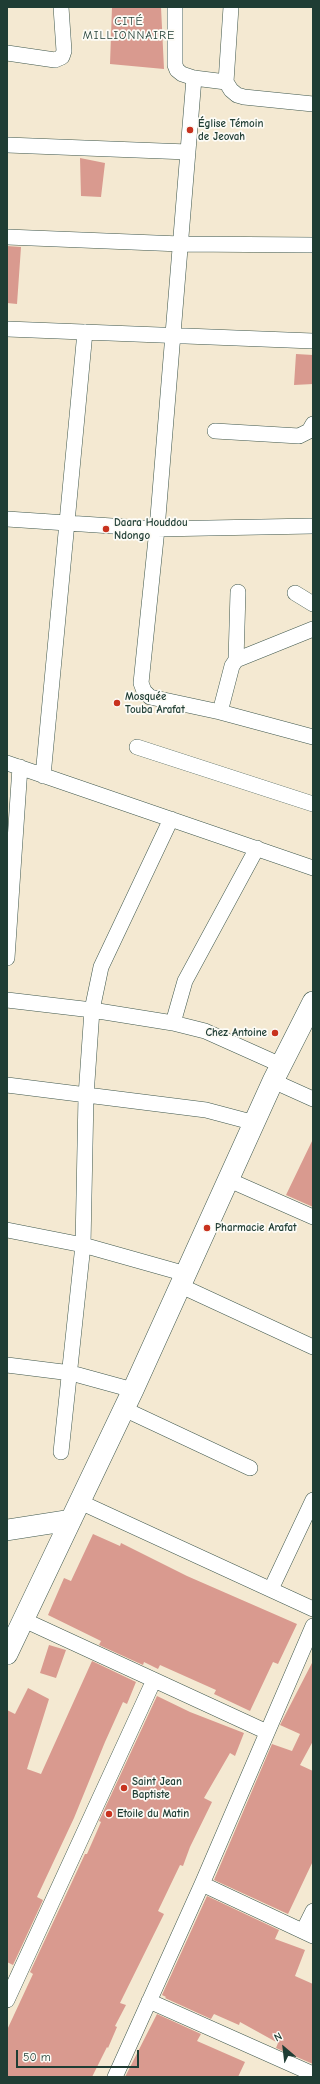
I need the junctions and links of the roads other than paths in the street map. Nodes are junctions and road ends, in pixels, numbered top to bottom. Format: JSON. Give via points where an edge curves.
{"nodes":[{"id":1,"x":61,"y":7,"type":"edge"},
{"id":2,"x":175,"y":7,"type":"edge"},
{"id":3,"x":231,"y":7,"type":"edge"},
{"id":4,"x":7,"y":53,"type":"edge"},
{"id":5,"x":194,"y":78,"type":"junction"},
{"id":6,"x":226,"y":82,"type":"junction"},
{"id":7,"x":313,"y":104,"type":"edge"},
{"id":8,"x":7,"y":145,"type":"edge"},
{"id":9,"x":188,"y":152,"type":"junction"},
{"id":10,"x":7,"y":237,"type":"edge"},
{"id":11,"x":181,"y":244,"type":"junction"},
{"id":12,"x":313,"y":245,"type":"edge"},
{"id":13,"x":7,"y":329,"type":"edge"},
{"id":14,"x":85,"y":332,"type":"junction"},
{"id":15,"x":173,"y":335,"type":"junction"},
{"id":16,"x":313,"y":341,"type":"edge"},
{"id":17,"x":313,"y":424,"type":"edge"},
{"id":18,"x":215,"y":431,"type":"dead end"},
{"id":19,"x":7,"y":519,"type":"edge"},
{"id":20,"x":67,"y":523,"type":"junction"},
{"id":21,"x":313,"y":526,"type":"edge"},
{"id":22,"x":157,"y":529,"type":"junction"},
{"id":23,"x":238,"y":592,"type":"dead end"},
{"id":24,"x":295,"y":593,"type":"dead end"},
{"id":25,"x":313,"y":604,"type":"edge"},
{"id":26,"x":313,"y":629,"type":"edge"},
{"id":27,"x":236,"y":660,"type":"junction"},
{"id":28,"x":220,"y":712,"type":"junction"},
{"id":29,"x":313,"y":737,"type":"edge"},
{"id":30,"x":137,"y":748,"type":"dead end"},
{"id":31,"x":14,"y":765,"type":"edge"},
{"id":32,"x":43,"y":776,"type":"junction"},
{"id":33,"x":313,"y":804,"type":"edge"},
{"id":34,"x":171,"y":819,"type":"junction"},
{"id":35,"x":257,"y":848,"type":"junction"},
{"id":36,"x":313,"y":868,"type":"edge"},
{"id":37,"x":7,"y":958,"type":"edge"},
{"id":38,"x":7,"y":1000,"type":"edge"},
{"id":39,"x":313,"y":1002,"type":"edge"},
{"id":40,"x":92,"y":1010,"type":"junction"},
{"id":41,"x":173,"y":1023,"type":"junction"},
{"id":42,"x":277,"y":1072,"type":"junction"},
{"id":43,"x":7,"y":1085,"type":"edge"},
{"id":44,"x":86,"y":1096,"type":"junction"},
{"id":45,"x":313,"y":1099,"type":"edge"},
{"id":46,"x":255,"y":1123,"type":"junction"},
{"id":47,"x":229,"y":1180,"type":"junction"},
{"id":48,"x":313,"y":1217,"type":"edge"},
{"id":49,"x":7,"y":1230,"type":"edge"},
{"id":50,"x":83,"y":1245,"type":"junction"},
{"id":51,"x":183,"y":1280,"type":"junction"},
{"id":52,"x":313,"y":1347,"type":"edge"},
{"id":53,"x":7,"y":1365,"type":"edge"},
{"id":54,"x":71,"y":1373,"type":"junction"},
{"id":55,"x":133,"y":1390,"type":"junction"},
{"id":56,"x":124,"y":1409,"type":"junction"},
{"id":57,"x":61,"y":1452,"type":"dead end"},
{"id":58,"x":250,"y":1468,"type":"dead end"},
{"id":59,"x":313,"y":1500,"type":"edge"},
{"id":60,"x":80,"y":1502,"type":"junction"},
{"id":61,"x":71,"y":1520,"type":"junction"},
{"id":62,"x":7,"y":1530,"type":"edge"},
{"id":63,"x":271,"y":1589,"type":"junction"},
{"id":64,"x":313,"y":1609,"type":"edge"},
{"id":65,"x":24,"y":1620,"type":"junction"},
{"id":66,"x":313,"y":1626,"type":"edge"},
{"id":67,"x":7,"y":1654,"type":"edge"},
{"id":68,"x":154,"y":1680,"type":"junction"},
{"id":69,"x":267,"y":1732,"type":"junction"},
{"id":70,"x":202,"y":1884,"type":"junction"},
{"id":71,"x":313,"y":1910,"type":"edge"},
{"id":72,"x":308,"y":1933,"type":"edge"},
{"id":73,"x":7,"y":2000,"type":"edge"},
{"id":74,"x":149,"y":2001,"type":"junction"},
{"id":75,"x":313,"y":2074,"type":"edge"},
{"id":76,"x":115,"y":2077,"type":"edge"}],
"edges":[{"from":1,"to":4,"type":"street","via":[[64,51],[62,57],[55,60]]},
{"from":2,"to":5,"type":"street","via":[[175,65],[182,74]]},
{"from":3,"to":6,"type":"street"},
{"from":5,"to":6,"type":"street"},
{"from":5,"to":9,"type":"street"},
{"from":6,"to":7,"type":"street","via":[[237,95],[244,97]]},
{"from":8,"to":9,"type":"street"},
{"from":9,"to":11,"type":"street"},
{"from":10,"to":11,"type":"street"},
{"from":11,"to":12,"type":"street"},
{"from":11,"to":15,"type":"street"},
{"from":13,"to":14,"type":"street"},
{"from":14,"to":15,"type":"street"},
{"from":14,"to":20,"type":"street"},
{"from":15,"to":16,"type":"street"},
{"from":15,"to":22,"type":"street"},
{"from":17,"to":18,"type":"street","via":[[309,431],[299,436]]},
{"from":19,"to":20,"type":"street"},
{"from":20,"to":22,"type":"street"},
{"from":20,"to":32,"type":"street"},
{"from":21,"to":22,"type":"street"},
{"from":22,"to":28,"type":"street","via":[[142,683],[144,691],[150,697]]},
{"from":23,"to":27,"type":"street"},
{"from":24,"to":25,"type":"street"},
{"from":26,"to":27,"type":"street"},
{"from":27,"to":28,"type":"street","via":[[232,666]]},
{"from":28,"to":29,"type":"street"},
{"from":30,"to":33,"type":"street"},
{"from":31,"to":32,"type":"street"},
{"from":31,"to":37,"type":"street"},
{"from":32,"to":34,"type":"street"},
{"from":34,"to":35,"type":"street"},
{"from":34,"to":40,"type":"street","via":[[101,967]]},
{"from":35,"to":36,"type":"street"},
{"from":35,"to":41,"type":"street","via":[[185,981]]},
{"from":38,"to":40,"type":"street"},
{"from":39,"to":42,"type":"street"},
{"from":40,"to":41,"type":"street"},
{"from":40,"to":44,"type":"street"},
{"from":41,"to":42,"type":"street","via":[[205,1031]]},
{"from":42,"to":45,"type":"street"},
{"from":42,"to":46,"type":"street"},
{"from":43,"to":44,"type":"street"},
{"from":44,"to":46,"type":"street","via":[[206,1110]]},
{"from":44,"to":50,"type":"street"},
{"from":46,"to":47,"type":"street"},
{"from":47,"to":48,"type":"street"},
{"from":47,"to":51,"type":"street"},
{"from":49,"to":50,"type":"street"},
{"from":50,"to":51,"type":"street"},
{"from":50,"to":54,"type":"street"},
{"from":51,"to":52,"type":"street"},
{"from":51,"to":55,"type":"street"},
{"from":53,"to":54,"type":"street"},
{"from":54,"to":55,"type":"street"},
{"from":54,"to":57,"type":"street"},
{"from":55,"to":56,"type":"street"},
{"from":56,"to":58,"type":"street"},
{"from":56,"to":60,"type":"street"},
{"from":59,"to":63,"type":"street"},
{"from":60,"to":61,"type":"street"},
{"from":60,"to":63,"type":"street"},
{"from":61,"to":62,"type":"street"},
{"from":61,"to":65,"type":"street"},
{"from":63,"to":64,"type":"street"},
{"from":65,"to":67,"type":"street"},
{"from":65,"to":68,"type":"street"},
{"from":66,"to":69,"type":"street"},
{"from":68,"to":69,"type":"street"},
{"from":68,"to":73,"type":"street"},
{"from":69,"to":70,"type":"street"},
{"from":70,"to":72,"type":"street"},
{"from":70,"to":74,"type":"street"},
{"from":71,"to":72,"type":"street"},
{"from":74,"to":75,"type":"street"},
{"from":74,"to":76,"type":"street"}]}
